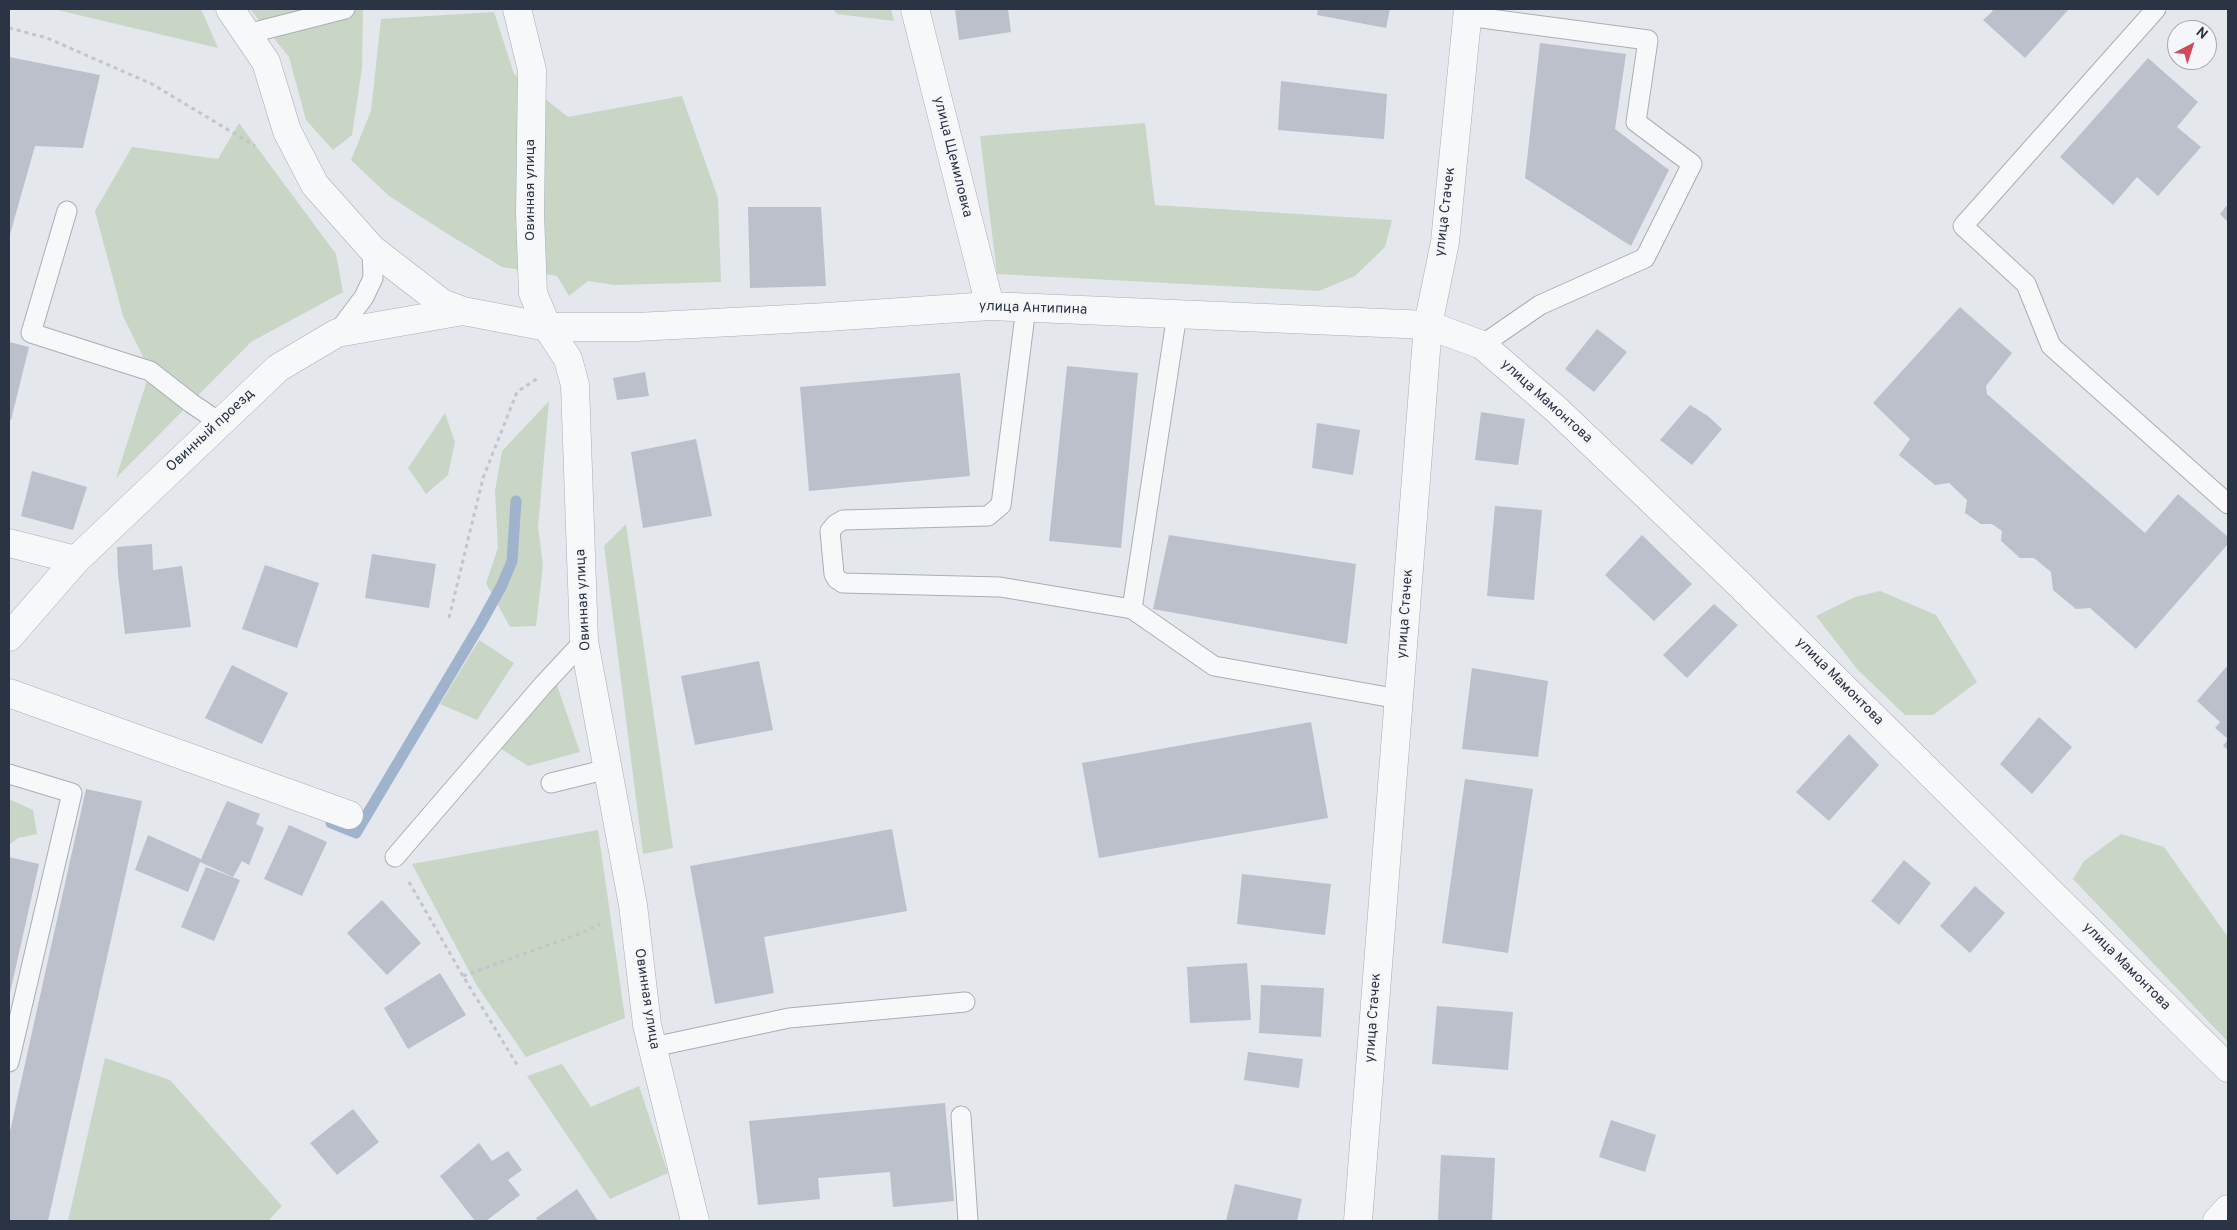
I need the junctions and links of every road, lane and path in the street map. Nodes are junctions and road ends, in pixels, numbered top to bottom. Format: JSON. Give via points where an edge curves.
{"nodes":[{"id":1,"x":230,"y":9,"type":"edge"},
{"id":2,"x":345,"y":9,"type":"edge"},
{"id":3,"x":517,"y":9,"type":"edge"},
{"id":4,"x":915,"y":9,"type":"edge"},
{"id":5,"x":2156,"y":9,"type":"edge"},
{"id":6,"x":1467,"y":12,"type":"edge"},
{"id":7,"x":9,"y":28,"type":"edge"},
{"id":8,"x":247,"y":34,"type":"junction"},
{"id":9,"x":263,"y":150,"type":"dead end"},
{"id":10,"x":67,"y":212,"type":"dead end"},
{"id":11,"x":372,"y":249,"type":"junction"},
{"id":12,"x":990,"y":306,"type":"junction"},
{"id":13,"x":1026,"y":308,"type":"junction"},
{"id":14,"x":463,"y":311,"type":"junction"},
{"id":15,"x":1178,"y":314,"type":"junction"},
{"id":16,"x":1428,"y":325,"type":"junction"},
{"id":17,"x":547,"y":327,"type":"junction"},
{"id":18,"x":338,"y":333,"type":"junction"},
{"id":19,"x":1482,"y":345,"type":"junction"},
{"id":20,"x":568,"y":358,"type":"junction"},
{"id":21,"x":219,"y":422,"type":"junction"},
{"id":22,"x":2228,"y":504,"type":"edge"},
{"id":23,"x":9,"y":543,"type":"edge"},
{"id":24,"x":76,"y":560,"type":"junction"},
{"id":25,"x":1132,"y":609,"type":"junction"},
{"id":26,"x":449,"y":618,"type":"dead end"},
{"id":27,"x":9,"y":637,"type":"edge"},
{"id":28,"x":584,"y":641,"type":"junction"},
{"id":29,"x":9,"y":693,"type":"edge"},
{"id":30,"x":1399,"y":699,"type":"junction"},
{"id":31,"x":608,"y":769,"type":"junction"},
{"id":32,"x":9,"y":774,"type":"edge"},
{"id":33,"x":551,"y":783,"type":"dead end"},
{"id":34,"x":349,"y":815,"type":"dead end"},
{"id":35,"x":395,"y":857,"type":"joint"},
{"id":36,"x":633,"y":905,"type":"junction"},
{"id":37,"x":463,"y":976,"type":"junction"},
{"id":38,"x":965,"y":1002,"type":"dead end"},
{"id":39,"x":653,"y":1046,"type":"junction"},
{"id":40,"x":9,"y":1062,"type":"edge"},
{"id":41,"x":520,"y":1068,"type":"dead end"},
{"id":42,"x":2228,"y":1068,"type":"edge"},
{"id":43,"x":961,"y":1116,"type":"dead end"},
{"id":44,"x":2228,"y":1209,"type":"edge"},
{"id":45,"x":695,"y":1221,"type":"edge"},
{"id":46,"x":968,"y":1221,"type":"edge"},
{"id":47,"x":1358,"y":1221,"type":"edge"},
{"id":48,"x":2217,"y":1221,"type":"edge"}],
"edges":[{"from":1,"to":8,"type":"street"},
{"from":2,"to":8,"type":"lane"},
{"from":3,"to":17,"type":"street","name":"Овинная улица","via":[[532,70],[530,214],[533,293]]},
{"from":4,"to":12,"type":"street","name":"улица Щемиловка"},
{"from":5,"to":22,"type":"lane","via":[[1963,226],[2026,284],[2051,346]]},
{"from":6,"to":16,"type":"street","name":"улица Стачек","via":[[1444,242]]},
{"from":6,"to":19,"type":"lane","via":[[1648,40],[1636,122],[1692,164],[1645,258],[1540,304]]},
{"from":7,"to":9,"type":"path","via":[[47,38],[152,84]]},
{"from":8,"to":11,"type":"street","via":[[266,62],[287,131],[315,185]]},
{"from":10,"to":21,"type":"lane","via":[[31,333],[150,371]]},
{"from":11,"to":14,"type":"street","via":[[442,302]]},
{"from":11,"to":18,"type":"lane","via":[[374,278]]},
{"from":12,"to":13,"type":"street","name":"улица Антипина"},
{"from":12,"to":17,"type":"street","name":"улица Антипина","via":[[637,327]]},
{"from":13,"to":15,"type":"street","name":"улица Антипина"},
{"from":13,"to":25,"type":"lane","via":[[1001,505],[988,516],[843,520],[830,531],[834,574],[843,583],[1000,587]]},
{"from":14,"to":17,"type":"street","name":"улица Антипина"},
{"from":14,"to":18,"type":"street","name":"Овинный проезд"},
{"from":15,"to":16,"type":"street","name":"улица Антипина"},
{"from":15,"to":25,"type":"lane"},
{"from":16,"to":19,"type":"street","name":"улица Мамонтова"},
{"from":16,"to":30,"type":"street","name":"улица Стачек"},
{"from":17,"to":20,"type":"street","name":"Овинная улица"},
{"from":18,"to":21,"type":"street","name":"Овинный проезд","via":[[278,368]]},
{"from":19,"to":42,"type":"street","name":"улица Мамонтова","via":[[1557,410],[1737,582]]},
{"from":20,"to":26,"type":"path","via":[[517,392],[483,478]]},
{"from":20,"to":28,"type":"street","name":"Овинная улица","via":[[576,386]]},
{"from":21,"to":24,"type":"street","name":"Овинный проезд"},
{"from":23,"to":24,"type":"street"},
{"from":24,"to":27,"type":"street","name":"Овинный проезд"},
{"from":25,"to":30,"type":"lane","via":[[1214,666]]},
{"from":28,"to":31,"type":"street","name":"Овинная улица"},
{"from":28,"to":35,"type":"lane","via":[[542,685]]},
{"from":29,"to":34,"type":"street"},
{"from":30,"to":47,"type":"street","name":"улица Стачек"},
{"from":31,"to":33,"type":"lane"},
{"from":31,"to":36,"type":"street","name":"Овинная улица"},
{"from":32,"to":40,"type":"lane","via":[[72,793]]},
{"from":35,"to":37,"type":"path"},
{"from":36,"to":37,"type":"path","via":[[584,932]]},
{"from":36,"to":39,"type":"street","name":"Овинная улица","via":[[647,1025]]},
{"from":37,"to":41,"type":"path"},
{"from":38,"to":39,"type":"lane","via":[[789,1018]]},
{"from":39,"to":45,"type":"street","name":"Овинная улица"},
{"from":43,"to":46,"type":"lane"},
{"from":44,"to":48,"type":"street"}]}
